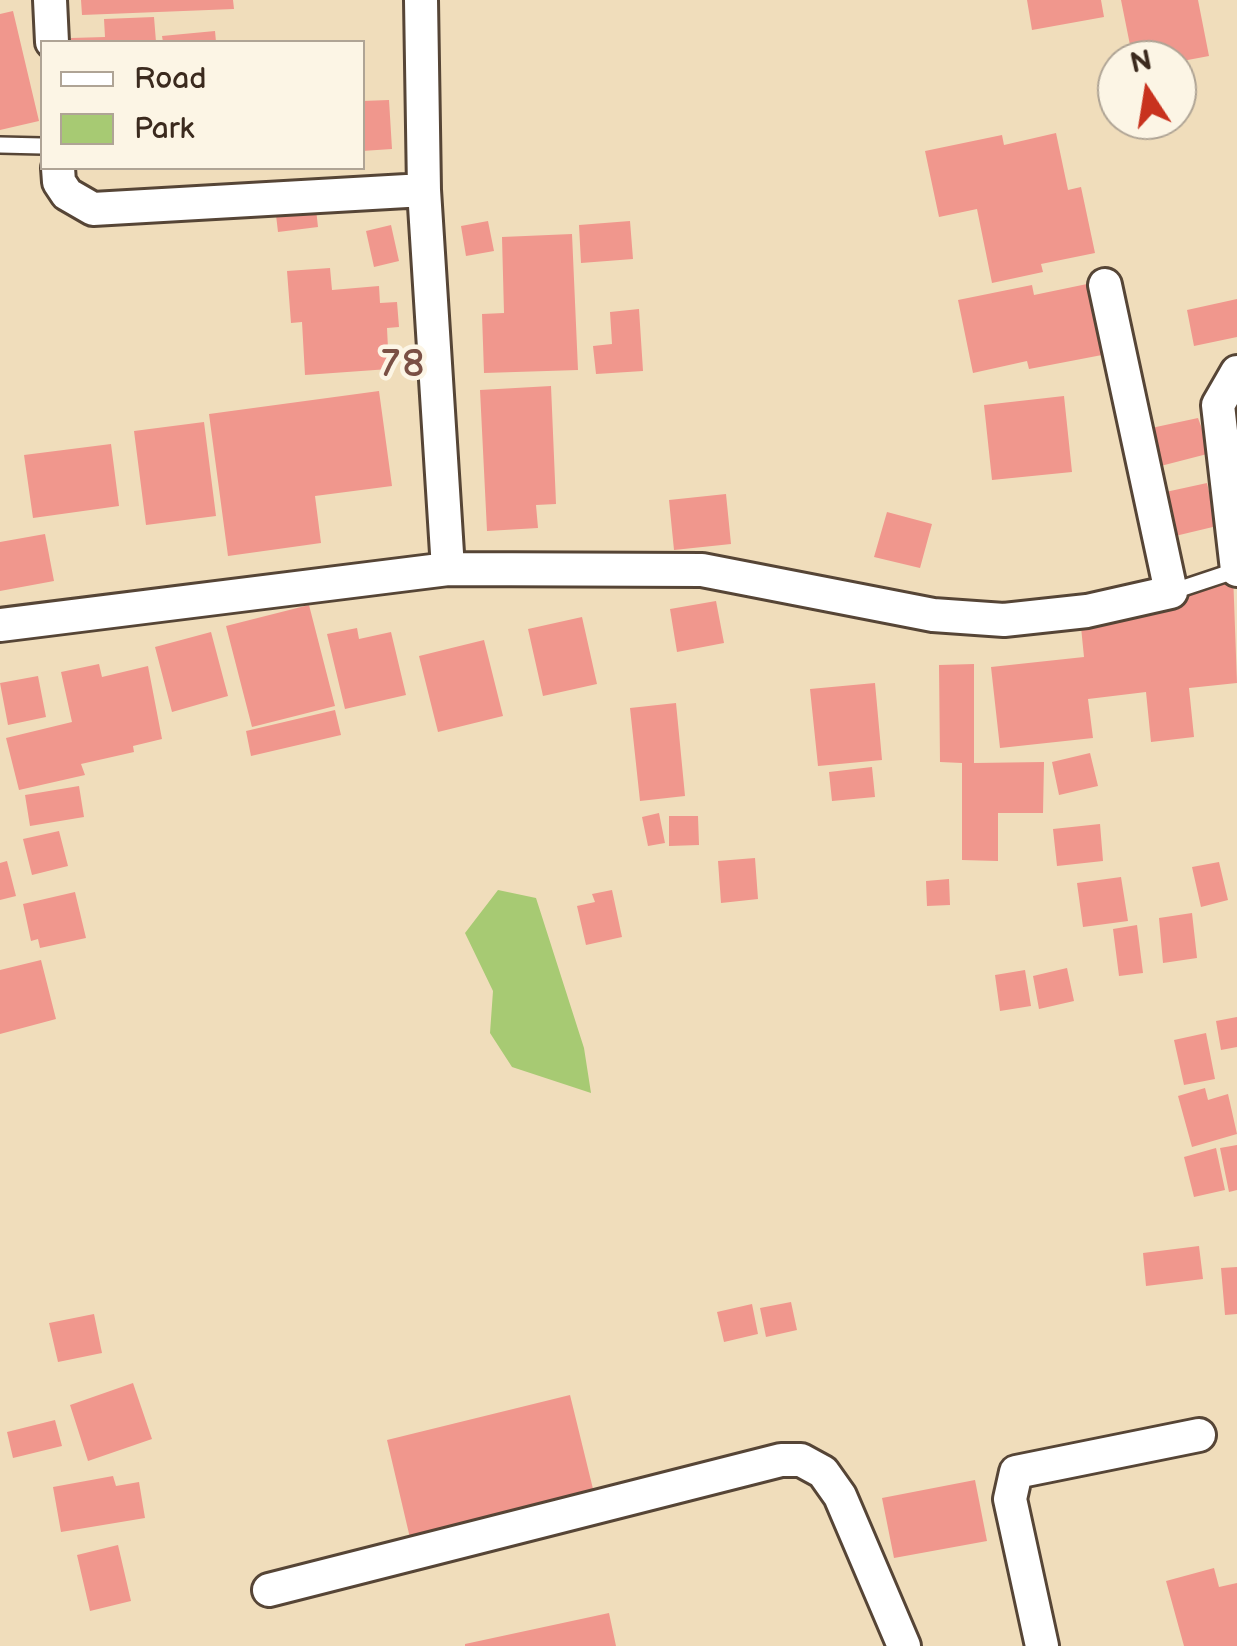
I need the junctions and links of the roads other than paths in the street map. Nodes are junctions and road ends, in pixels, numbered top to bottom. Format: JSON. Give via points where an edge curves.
{"nodes":[{"id":1,"x":50,"y":0,"type":"edge"},
{"id":2,"x":422,"y":0,"type":"edge"},
{"id":3,"x":52,"y":40,"type":"edge"},
{"id":4,"x":0,"y":145,"type":"edge"},
{"id":5,"x":40,"y":146,"type":"edge"},
{"id":6,"x":58,"y":170,"type":"edge"},
{"id":7,"x":424,"y":190,"type":"junction"},
{"id":8,"x":1105,"y":286,"type":"dead end"},
{"id":9,"x":1237,"y":372,"type":"edge"},
{"id":10,"x":448,"y":569,"type":"junction"},
{"id":11,"x":1237,"y":570,"type":"edge"},
{"id":12,"x":1171,"y":592,"type":"junction"},
{"id":13,"x":0,"y":625,"type":"edge"},
{"id":14,"x":1199,"y":1434,"type":"dead end"},
{"id":15,"x":269,"y":1590,"type":"dead end"},
{"id":16,"x":904,"y":1646,"type":"edge"},
{"id":17,"x":1042,"y":1646,"type":"edge"}],
"edges":[{"from":1,"to":3,"type":"street"},
{"from":2,"to":7,"type":"street"},
{"from":4,"to":5,"type":"lane"},
{"from":6,"to":7,"type":"street","via":[[67,194],[93,210]]},
{"from":7,"to":10,"type":"street"},
{"from":8,"to":12,"type":"street"},
{"from":9,"to":11,"type":"street","via":[[1218,405]]},
{"from":10,"to":12,"type":"street","via":[[702,570],[933,615],[1004,620]]},
{"from":10,"to":13,"type":"street"},
{"from":11,"to":12,"type":"lane"},
{"from":14,"to":17,"type":"street","via":[[1016,1472],[1010,1500]]},
{"from":15,"to":16,"type":"street","via":[[801,1460],[824,1472],[840,1496]]}]}
